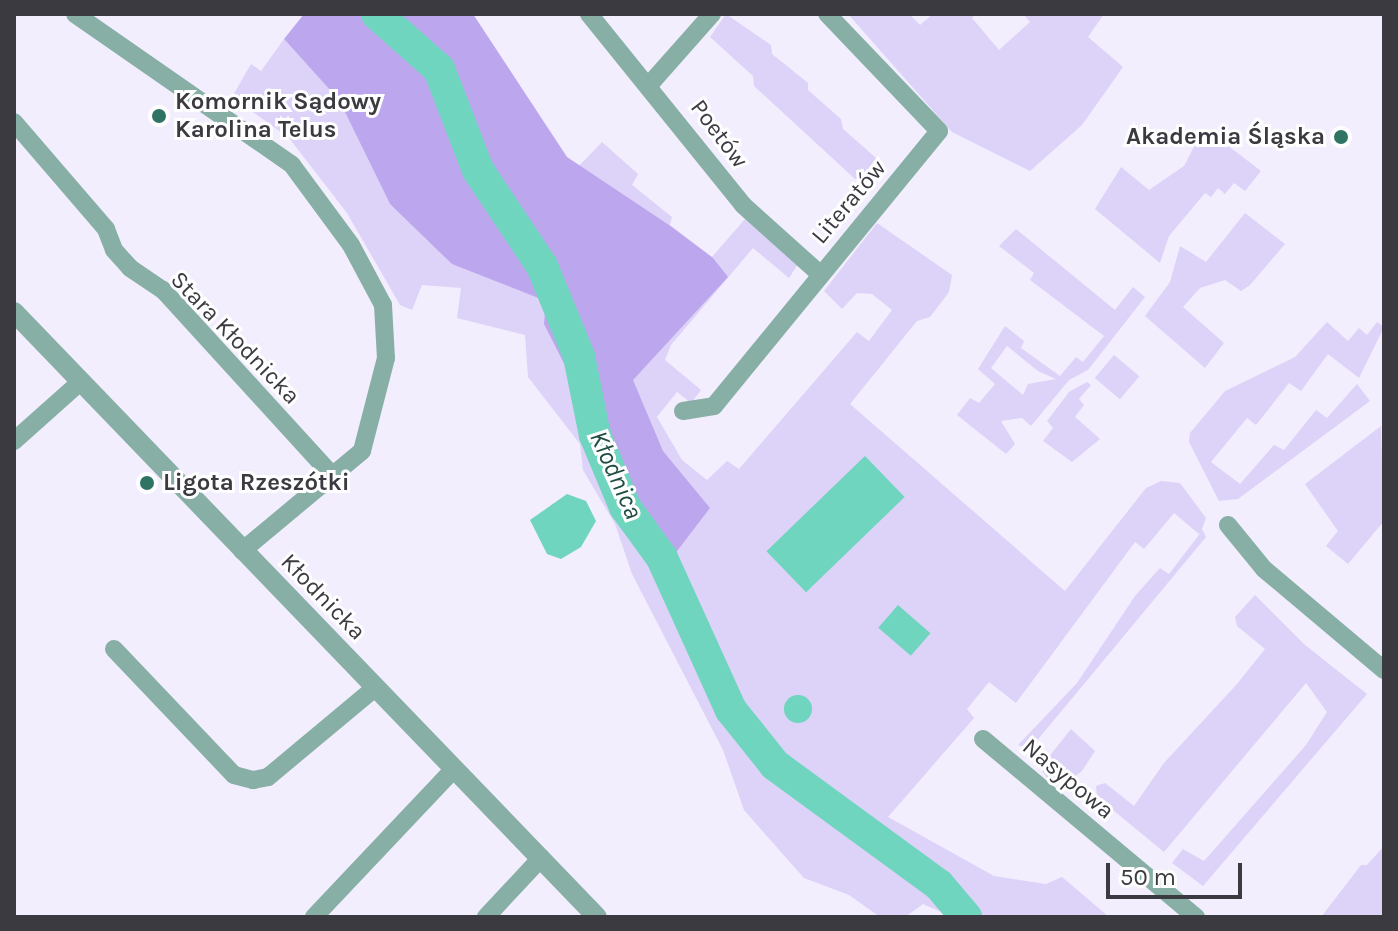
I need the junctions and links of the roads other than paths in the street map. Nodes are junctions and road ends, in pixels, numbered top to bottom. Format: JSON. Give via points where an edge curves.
{"nodes":[{"id":1,"x":75,"y":14,"type":"edge"},
{"id":2,"x":589,"y":14,"type":"edge"},
{"id":3,"x":712,"y":14,"type":"edge"},
{"id":4,"x":827,"y":14,"type":"edge"},
{"id":5,"x":650,"y":84,"type":"junction"},
{"id":6,"x":14,"y":122,"type":"edge"},
{"id":7,"x":820,"y":274,"type":"junction"},
{"id":8,"x":14,"y":312,"type":"edge"},
{"id":9,"x":79,"y":383,"type":"junction"},
{"id":10,"x":683,"y":411,"type":"dead end"},
{"id":11,"x":14,"y":441,"type":"edge"},
{"id":12,"x":333,"y":476,"type":"junction"},
{"id":13,"x":1228,"y":525,"type":"dead end"},
{"id":14,"x":242,"y":551,"type":"junction"},
{"id":15,"x":114,"y":649,"type":"dead end"},
{"id":16,"x":1384,"y":670,"type":"edge"},
{"id":17,"x":375,"y":688,"type":"junction"},
{"id":18,"x":983,"y":739,"type":"dead end"},
{"id":19,"x":454,"y":769,"type":"junction"},
{"id":20,"x":541,"y":858,"type":"junction"},
{"id":21,"x":314,"y":917,"type":"edge"},
{"id":22,"x":486,"y":917,"type":"edge"},
{"id":23,"x":597,"y":917,"type":"edge"},
{"id":24,"x":1196,"y":917,"type":"edge"}],
"edges":[{"from":1,"to":12,"type":"street","via":[[292,165],[374,285],[387,324],[386,358],[365,445]]},
{"from":2,"to":5,"type":"street","name":"Poetów"},
{"from":3,"to":5,"type":"street"},
{"from":4,"to":7,"type":"street","name":"Literatów","via":[[939,131]]},
{"from":5,"to":7,"type":"street","name":"Poetów","via":[[743,205]]},
{"from":6,"to":12,"type":"street","name":"Stara Kłodnicka","via":[[106,229],[122,259],[163,290]]},
{"from":7,"to":10,"type":"street","name":"Literatów","via":[[714,406]]},
{"from":8,"to":9,"type":"street","name":"Kłodnicka"},
{"from":9,"to":11,"type":"street"},
{"from":9,"to":14,"type":"street","name":"Kłodnicka"},
{"from":12,"to":14,"type":"street"},
{"from":13,"to":16,"type":"street","via":[[1264,569]]},
{"from":14,"to":17,"type":"street","name":"Kłodnicka"},
{"from":15,"to":17,"type":"street","via":[[234,775],[253,780],[268,777]]},
{"from":17,"to":19,"type":"street","name":"Kłodnicka"},
{"from":18,"to":24,"type":"street","name":"Nasypowa"},
{"from":19,"to":20,"type":"street","name":"Kłodnicka"},
{"from":19,"to":21,"type":"street"},
{"from":20,"to":22,"type":"street"},
{"from":20,"to":23,"type":"street","name":"Kłodnicka"}]}
